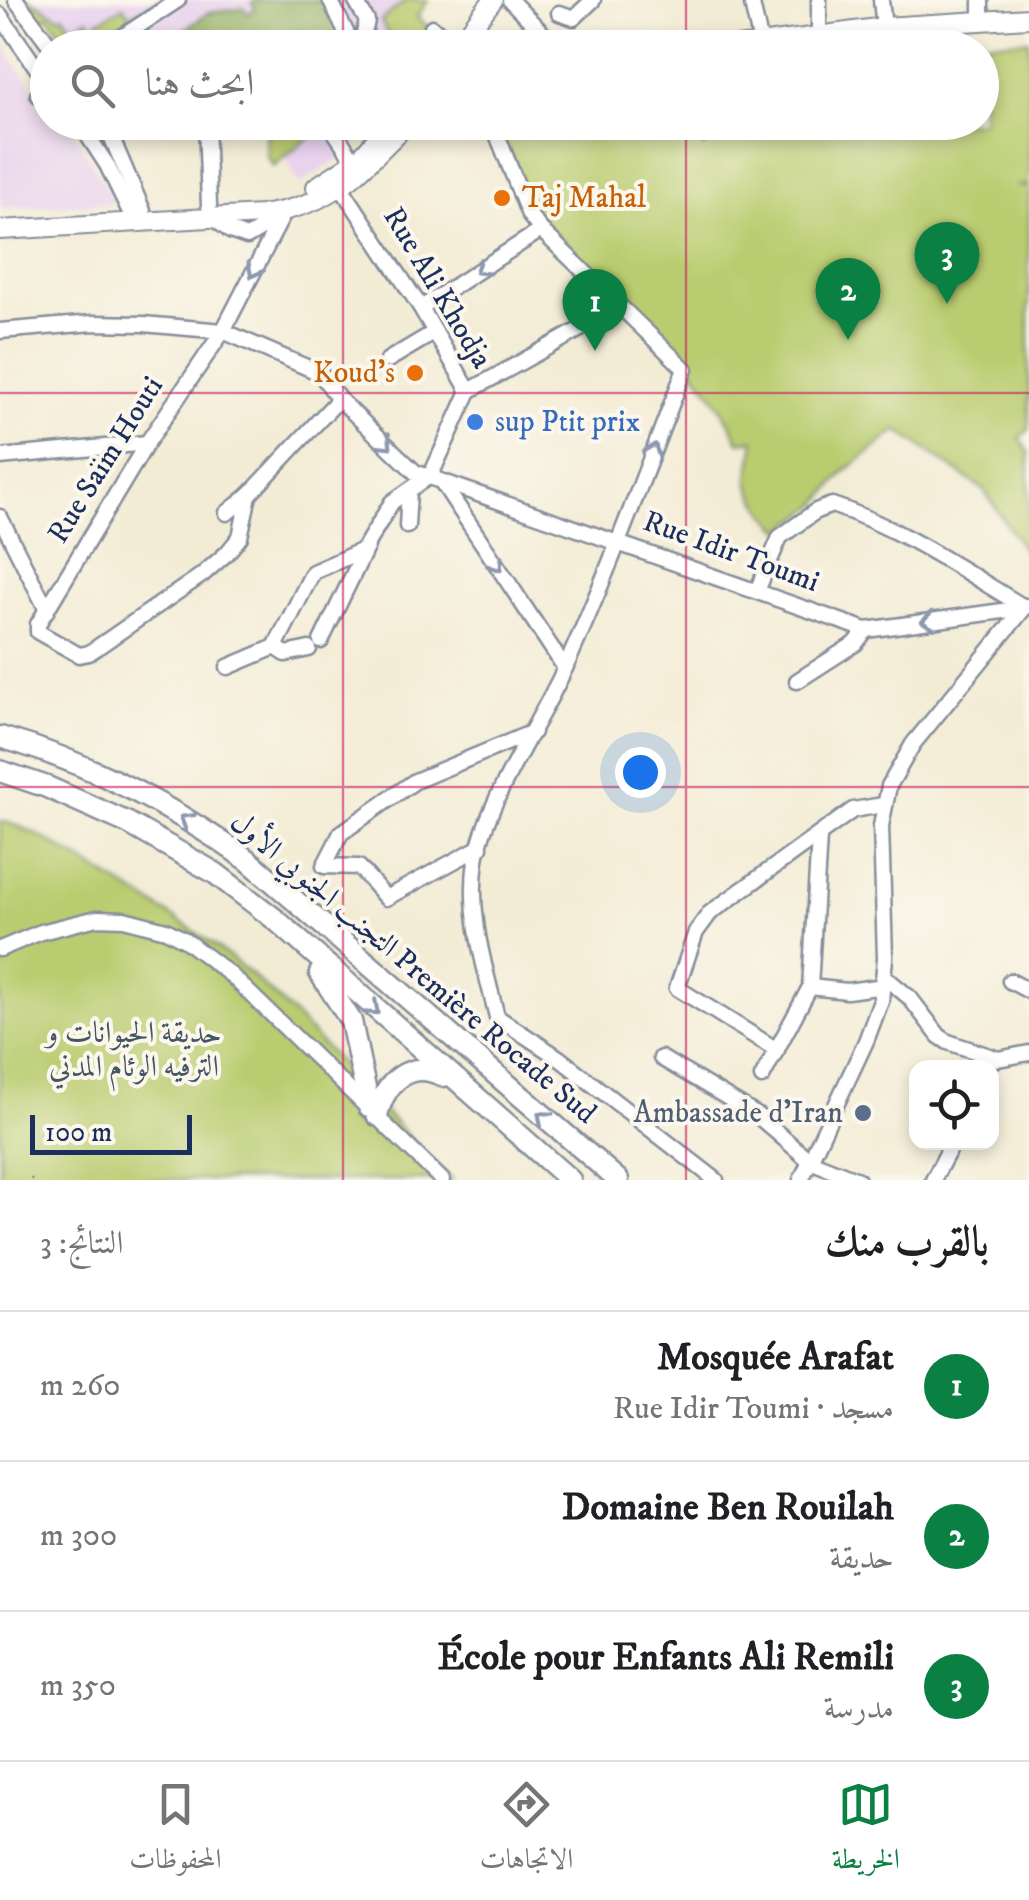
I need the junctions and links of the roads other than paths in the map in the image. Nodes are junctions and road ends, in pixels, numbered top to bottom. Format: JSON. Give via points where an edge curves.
{"nodes":[{"id":1,"x":16,"y":0,"type":"edge"},
{"id":2,"x":178,"y":0,"type":"edge"},
{"id":3,"x":330,"y":0,"type":"edge"},
{"id":4,"x":354,"y":0,"type":"edge"},
{"id":5,"x":493,"y":0,"type":"edge"},
{"id":6,"x":508,"y":0,"type":"edge"},
{"id":7,"x":594,"y":0,"type":"edge"},
{"id":8,"x":750,"y":0,"type":"edge"},
{"id":9,"x":819,"y":0,"type":"edge"},
{"id":10,"x":882,"y":0,"type":"edge"},
{"id":11,"x":980,"y":0,"type":"edge"},
{"id":12,"x":559,"y":13,"type":"dead end"},
{"id":13,"x":0,"y":16,"type":"edge"},
{"id":14,"x":1029,"y":18,"type":"edge"},
{"id":15,"x":981,"y":20,"type":"junction"},
{"id":16,"x":432,"y":27,"type":"dead end"},
{"id":17,"x":884,"y":28,"type":"junction"},
{"id":18,"x":1029,"y":28,"type":"edge"},
{"id":19,"x":38,"y":30,"type":"edge"},
{"id":20,"x":133,"y":30,"type":"edge"},
{"id":21,"x":345,"y":30,"type":"edge"},
{"id":22,"x":365,"y":30,"type":"edge"},
{"id":23,"x":435,"y":30,"type":"edge"},
{"id":24,"x":470,"y":30,"type":"edge"},
{"id":25,"x":484,"y":30,"type":"edge"},
{"id":26,"x":539,"y":30,"type":"edge"},
{"id":27,"x":758,"y":30,"type":"edge"},
{"id":28,"x":815,"y":30,"type":"edge"},
{"id":29,"x":873,"y":30,"type":"edge"},
{"id":30,"x":993,"y":30,"type":"edge"},
{"id":31,"x":30,"y":68,"type":"edge"},
{"id":32,"x":90,"y":140,"type":"edge"},
{"id":33,"x":111,"y":140,"type":"edge"},
{"id":34,"x":207,"y":140,"type":"edge"},
{"id":35,"x":340,"y":140,"type":"edge"},
{"id":36,"x":374,"y":140,"type":"edge"},
{"id":37,"x":392,"y":140,"type":"edge"},
{"id":38,"x":499,"y":140,"type":"edge"},
{"id":39,"x":355,"y":162,"type":"junction"},
{"id":40,"x":341,"y":187,"type":"junction"},
{"id":41,"x":137,"y":212,"type":"junction"},
{"id":42,"x":212,"y":212,"type":"junction"},
{"id":43,"x":279,"y":212,"type":"junction"},
{"id":44,"x":0,"y":218,"type":"edge"},
{"id":45,"x":0,"y":230,"type":"edge"},
{"id":46,"x":541,"y":230,"type":"junction"},
{"id":47,"x":620,"y":307,"type":"junction"},
{"id":48,"x":421,"y":308,"type":"junction"},
{"id":49,"x":0,"y":331,"type":"edge"},
{"id":50,"x":223,"y":331,"type":"junction"},
{"id":51,"x":434,"y":332,"type":"junction"},
{"id":52,"x":388,"y":360,"type":"dead end"},
{"id":53,"x":469,"y":391,"type":"junction"},
{"id":54,"x":339,"y":399,"type":"junction"},
{"id":55,"x":147,"y":442,"type":"junction"},
{"id":56,"x":0,"y":457,"type":"edge"},
{"id":57,"x":437,"y":479,"type":"junction"},
{"id":58,"x":409,"y":492,"type":"junction"},
{"id":59,"x":250,"y":495,"type":"junction"},
{"id":60,"x":227,"y":513,"type":"dead end"},
{"id":61,"x":0,"y":518,"type":"edge"},
{"id":62,"x":406,"y":526,"type":"dead end"},
{"id":63,"x":618,"y":541,"type":"junction"},
{"id":64,"x":367,"y":546,"type":"junction"},
{"id":65,"x":757,"y":591,"type":"junction"},
{"id":66,"x":1027,"y":605,"type":"edge"},
{"id":67,"x":46,"y":610,"type":"junction"},
{"id":68,"x":866,"y":630,"type":"junction"},
{"id":69,"x":275,"y":647,"type":"junction"},
{"id":70,"x":228,"y":667,"type":"dead end"},
{"id":71,"x":565,"y":668,"type":"junction"},
{"id":72,"x":798,"y":681,"type":"dead end"},
{"id":73,"x":532,"y":732,"type":"junction"},
{"id":74,"x":0,"y":737,"type":"edge"},
{"id":75,"x":0,"y":771,"type":"edge"},
{"id":76,"x":883,"y":804,"type":"junction"},
{"id":77,"x":818,"y":837,"type":"junction"},
{"id":78,"x":480,"y":847,"type":"junction"},
{"id":79,"x":246,"y":896,"type":"junction"},
{"id":80,"x":0,"y":949,"type":"edge"},
{"id":81,"x":1010,"y":981,"type":"dead end"},
{"id":82,"x":885,"y":982,"type":"junction"},
{"id":83,"x":810,"y":987,"type":"junction"},
{"id":84,"x":1029,"y":991,"type":"edge"},
{"id":85,"x":777,"y":1050,"type":"junction"},
{"id":86,"x":1029,"y":1053,"type":"edge"},
{"id":87,"x":662,"y":1058,"type":"dead end"},
{"id":88,"x":762,"y":1077,"type":"dead end"},
{"id":89,"x":479,"y":1100,"type":"junction"},
{"id":90,"x":373,"y":1111,"type":"junction"},
{"id":91,"x":949,"y":1150,"type":"edge"},
{"id":92,"x":810,"y":1161,"type":"junction"},
{"id":93,"x":442,"y":1180,"type":"edge"},
{"id":94,"x":570,"y":1180,"type":"edge"},
{"id":95,"x":618,"y":1180,"type":"edge"},
{"id":96,"x":716,"y":1180,"type":"edge"},
{"id":97,"x":801,"y":1180,"type":"edge"},
{"id":98,"x":858,"y":1180,"type":"edge"},
{"id":99,"x":933,"y":1180,"type":"edge"}],
"edges":[{"from":1,"to":19,"type":"street"},
{"from":2,"to":20,"type":"street"},
{"from":3,"to":21,"type":"street"},
{"from":4,"to":22,"type":"street","via":[[367,20]]},
{"from":5,"to":24,"type":"main road"},
{"from":6,"to":25,"type":"main road"},
{"from":6,"to":26,"type":"street"},
{"from":7,"to":12,"type":"street","via":[[574,18]]},
{"from":8,"to":27,"type":"street"},
{"from":9,"to":28,"type":"street"},
{"from":10,"to":17,"type":"street"},
{"from":11,"to":15,"type":"street"},
{"from":13,"to":31,"type":"street"},
{"from":14,"to":15,"type":"main road"},
{"from":15,"to":17,"type":"main road"},
{"from":16,"to":23,"type":"street"},
{"from":17,"to":29,"type":"main road"},
{"from":18,"to":30,"type":"main road"},
{"from":32,"to":41,"type":"street"},
{"from":33,"to":41,"type":"street"},
{"from":34,"to":42,"type":"street"},
{"from":35,"to":39,"type":"street"},
{"from":36,"to":39,"type":"main road"},
{"from":37,"to":40,"type":"main road"},
{"from":38,"to":46,"type":"street","name":"Rue Idir Toumi"},
{"from":39,"to":42,"type":"main road","via":[[283,200]]},
{"from":40,"to":43,"type":"main road"},
{"from":40,"to":48,"type":"street","name":"Rue Ali Khodja"},
{"from":41,"to":42,"type":"main road"},
{"from":41,"to":44,"type":"main road"},
{"from":42,"to":43,"type":"main road"},
{"from":42,"to":45,"type":"main road"},
{"from":43,"to":50,"type":"street","name":"Rue Saïm Houti","one_way":true},
{"from":46,"to":47,"type":"street","name":"Rue Idir Toumi"},
{"from":46,"to":48,"type":"street","one_way":true},
{"from":47,"to":53,"type":"street"},
{"from":63,"to":47,"type":"street","name":"Rue Idir Toumi","one_way":true,"via":[[685,369]]},
{"from":48,"to":51,"type":"street","name":"Rue Ali Khodja"},
{"from":49,"to":50,"type":"street","via":[[93,324]]},
{"from":50,"to":54,"type":"street","via":[[320,373]]},
{"from":50,"to":55,"type":"street","name":"Rue Saïm Houti"},
{"from":51,"to":52,"type":"street"},
{"from":51,"to":53,"type":"street","name":"Rue Ali Khodja"},
{"from":53,"to":57,"type":"street","name":"Rue Ali Khodja"},
{"from":54,"to":57,"type":"street","one_way":true,"via":[[414,472]]},
{"from":54,"to":59,"type":"street"},
{"from":55,"to":56,"type":"street"},
{"from":55,"to":67,"type":"street","name":"Rue Saïm Houti"},
{"from":57,"to":58,"type":"street"},
{"from":57,"to":63,"type":"street"},
{"from":57,"to":71,"type":"street","one_way":true},
{"from":58,"to":62,"type":"street"},
{"from":58,"to":64,"type":"street","via":[[392,502]]},
{"from":59,"to":60,"type":"street"},
{"from":59,"to":67,"type":"street","via":[[240,537],[227,553],[90,654],[79,655],[38,632]]},
{"from":61,"to":67,"type":"street"},
{"from":63,"to":65,"type":"street","name":"Rue Idir Toumi"},
{"from":63,"to":71,"type":"street"},
{"from":64,"to":69,"type":"street","via":[[313,572]]},
{"from":64,"to":69,"type":"street","via":[[315,645],[286,654]]},
{"from":65,"to":66,"type":"street","via":[[780,537],[832,505],[913,540]]},
{"from":65,"to":68,"type":"street","name":"Rue Idir Toumi"},
{"from":66,"to":68,"type":"street","name":"Rue Idir Toumi","one_way":true},
{"from":66,"to":76,"type":"street","via":[[914,744]]},
{"from":68,"to":72,"type":"street"},
{"from":69,"to":70,"type":"street"},
{"from":71,"to":73,"type":"street"},
{"from":73,"to":78,"type":"street"},
{"from":73,"to":78,"type":"street","via":[[416,780],[341,833],[324,866],[359,867],[386,898]]},
{"from":95,"to":74,"type":"highway","name":"التجنب الجنوبي الأول Première Rocade Sud","one_way":true,"via":[[228,847],[130,790]]},
{"from":75,"to":79,"type":"highway","name":"التجنب الجنوبي الأول Première Rocade Sud","via":[[163,840]]},
{"from":76,"to":77,"type":"street","via":[[853,810]]},
{"from":76,"to":82,"type":"street"},
{"from":77,"to":83,"type":"street"},
{"from":77,"to":85,"type":"street","via":[[710,913],[678,981],[681,992]]},
{"from":78,"to":96,"type":"street","via":[[472,900],[497,1017]]},
{"from":79,"to":89,"type":"highway","name":"التجنب الجنوبي الأول Première Rocade Sud","one_way":true},
{"from":79,"to":90,"type":"highway","via":[[347,1011]]},
{"from":80,"to":90,"type":"street","via":[[96,918],[166,930],[232,976]]},
{"from":81,"to":84,"type":"street"},
{"from":82,"to":83,"type":"street","via":[[846,991]]},
{"from":82,"to":86,"type":"street","via":[[910,998],[948,1042],[998,1059]]},
{"from":82,"to":92,"type":"street","via":[[866,1041]]},
{"from":83,"to":85,"type":"street"},
{"from":85,"to":88,"type":"street"},
{"from":87,"to":92,"type":"street","via":[[758,1116]]},
{"from":89,"to":90,"type":"highway","via":[[427,1068],[403,1074]]},
{"from":89,"to":94,"type":"highway","name":"التجنب الجنوبي الأول Première Rocade Sud"},
{"from":90,"to":93,"type":"street"},
{"from":91,"to":99,"type":"street"},
{"from":92,"to":97,"type":"street"},
{"from":92,"to":98,"type":"street"}]}
